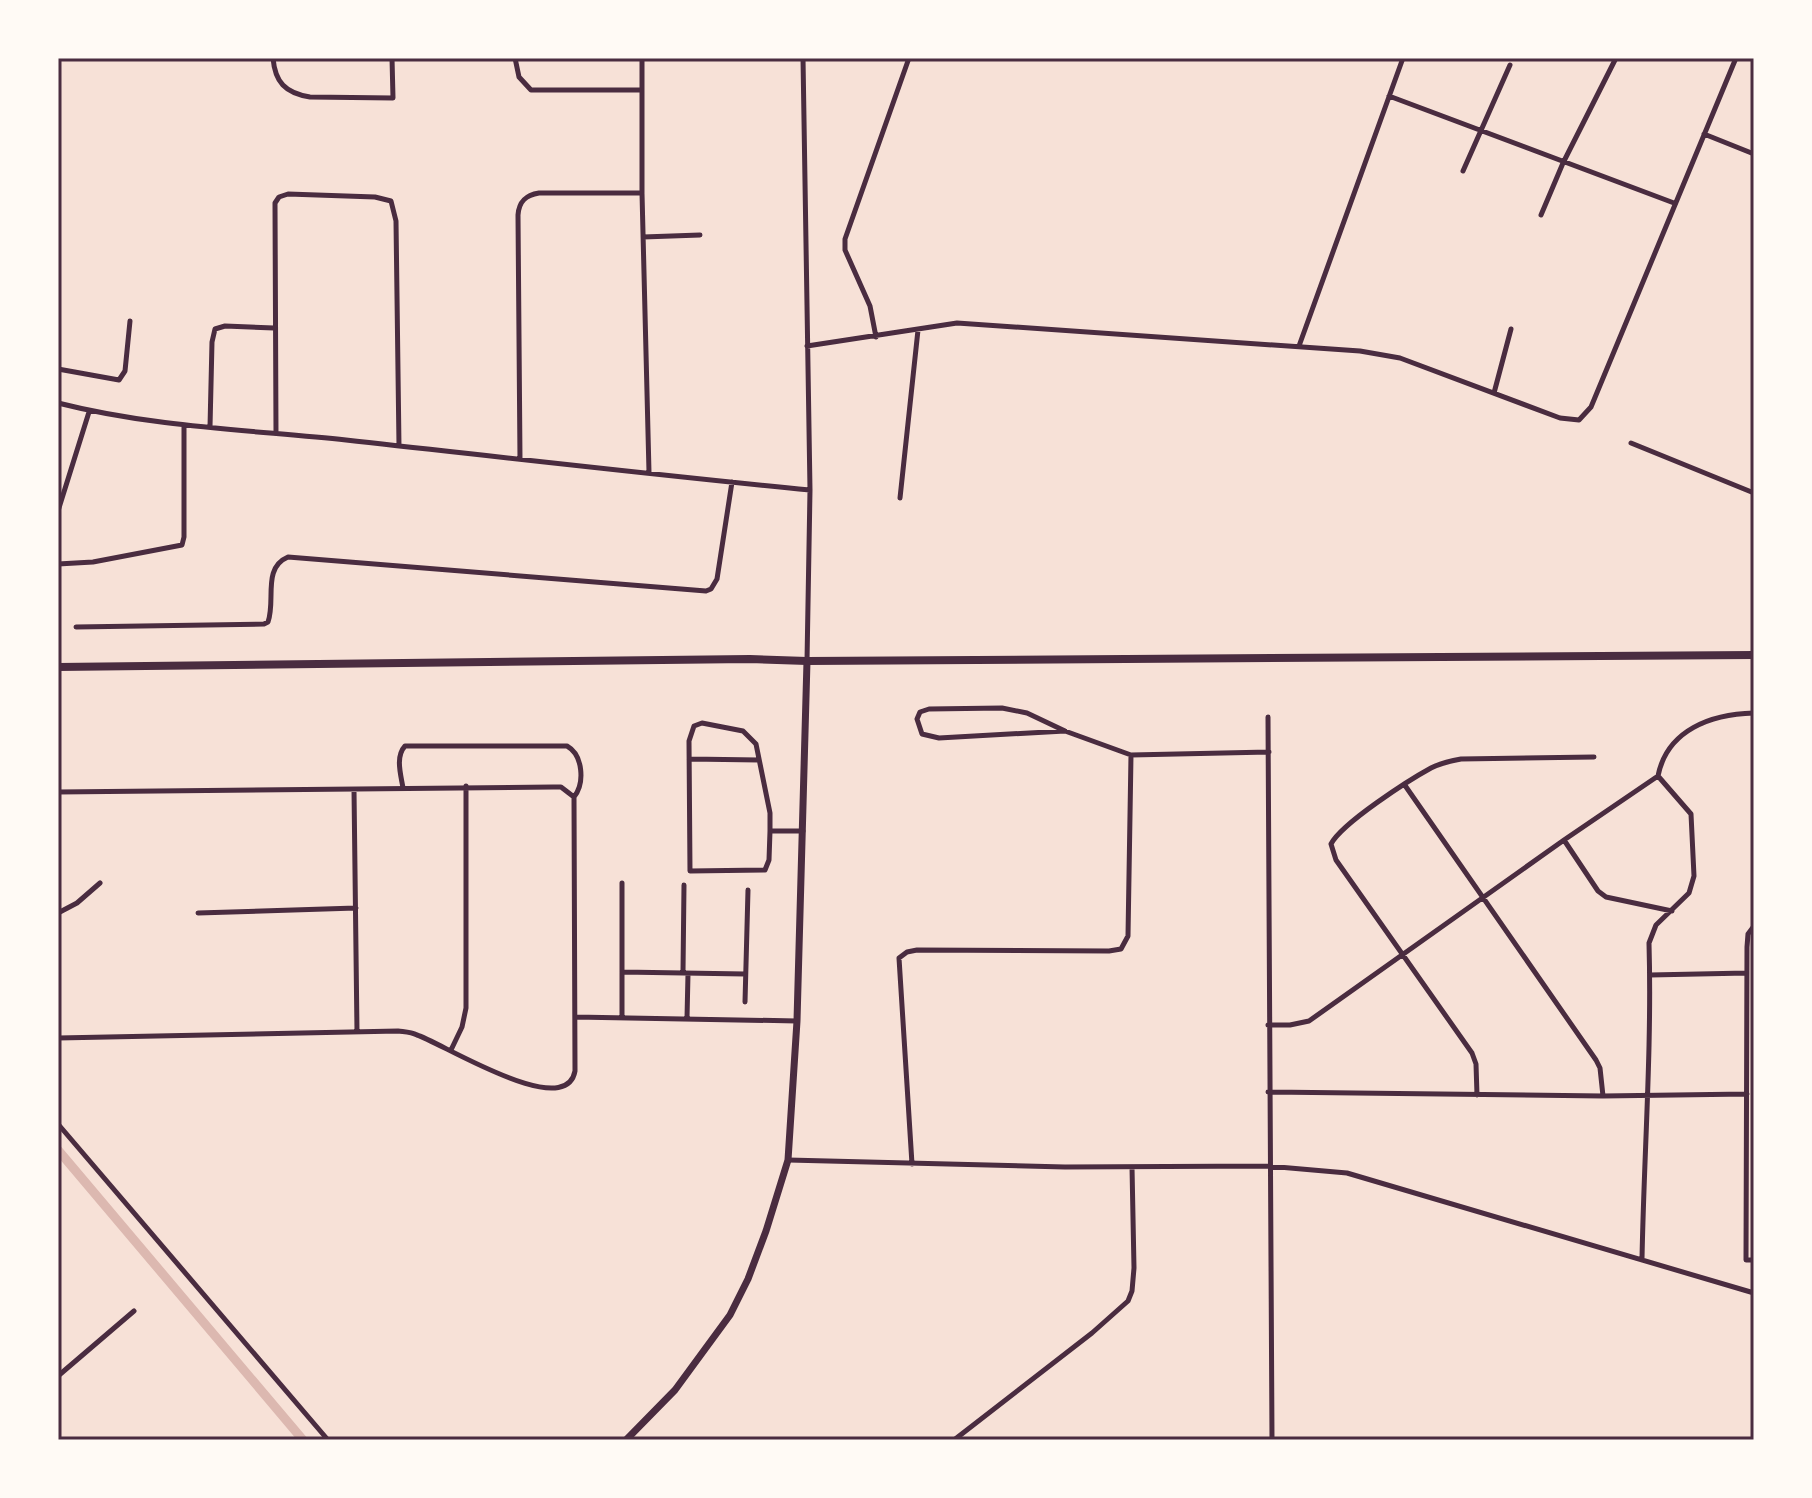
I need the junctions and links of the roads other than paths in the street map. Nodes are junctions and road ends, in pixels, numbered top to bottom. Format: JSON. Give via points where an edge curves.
{"nodes":[{"id":1,"x":273,"y":58,"type":"edge"},
{"id":2,"x":392,"y":58,"type":"edge"},
{"id":3,"x":515,"y":58,"type":"edge"},
{"id":4,"x":642,"y":58,"type":"edge"},
{"id":5,"x":803,"y":58,"type":"edge"},
{"id":6,"x":909,"y":58,"type":"edge"},
{"id":7,"x":1403,"y":58,"type":"edge"},
{"id":8,"x":1616,"y":58,"type":"edge"},
{"id":9,"x":1736,"y":58,"type":"edge"},
{"id":10,"x":1510,"y":65,"type":"dead end"},
{"id":11,"x":642,"y":90,"type":"junction"},
{"id":12,"x":1389,"y":96,"type":"junction"},
{"id":13,"x":1480,"y":129,"type":"junction"},
{"id":14,"x":1704,"y":134,"type":"junction"},
{"id":15,"x":1754,"y":154,"type":"edge"},
{"id":16,"x":1563,"y":163,"type":"junction"},
{"id":17,"x":1463,"y":171,"type":"dead end"},
{"id":18,"x":642,"y":193,"type":"junction"},
{"id":19,"x":1674,"y":203,"type":"junction"},
{"id":20,"x":1541,"y":215,"type":"dead end"},
{"id":21,"x":700,"y":235,"type":"dead end"},
{"id":22,"x":643,"y":237,"type":"junction"},
{"id":23,"x":130,"y":321,"type":"dead end"},
{"id":24,"x":274,"y":328,"type":"junction"},
{"id":25,"x":1511,"y":329,"type":"dead end"},
{"id":26,"x":918,"y":330,"type":"junction"},
{"id":27,"x":876,"y":337,"type":"junction"},
{"id":28,"x":807,"y":346,"type":"junction"},
{"id":29,"x":1299,"y":346,"type":"junction"},
{"id":30,"x":58,"y":369,"type":"edge"},
{"id":31,"x":1494,"y":393,"type":"junction"},
{"id":32,"x":58,"y":403,"type":"edge"},
{"id":33,"x":89,"y":412,"type":"junction"},
{"id":34,"x":184,"y":425,"type":"junction"},
{"id":35,"x":210,"y":427,"type":"junction"},
{"id":36,"x":276,"y":433,"type":"junction"},
{"id":37,"x":1631,"y":443,"type":"dead end"},
{"id":38,"x":399,"y":446,"type":"junction"},
{"id":39,"x":520,"y":459,"type":"junction"},
{"id":40,"x":649,"y":472,"type":"junction"},
{"id":41,"x":732,"y":482,"type":"junction"},
{"id":42,"x":810,"y":490,"type":"junction"},
{"id":43,"x":1754,"y":493,"type":"edge"},
{"id":44,"x":900,"y":498,"type":"dead end"},
{"id":45,"x":58,"y":511,"type":"edge"},
{"id":46,"x":58,"y":564,"type":"edge"},
{"id":47,"x":76,"y":627,"type":"dead end"},
{"id":48,"x":1754,"y":655,"type":"edge"},
{"id":49,"x":807,"y":661,"type":"junction"},
{"id":50,"x":58,"y":667,"type":"edge"},
{"id":51,"x":1754,"y":713,"type":"edge"},
{"id":52,"x":1268,"y":717,"type":"dead end"},
{"id":53,"x":1065,"y":731,"type":"junction"},
{"id":54,"x":1269,"y":752,"type":"junction"},
{"id":55,"x":1131,"y":755,"type":"junction"},
{"id":56,"x":1594,"y":757,"type":"dead end"},
{"id":57,"x":689,"y":759,"type":"junction"},
{"id":58,"x":759,"y":760,"type":"junction"},
{"id":59,"x":1658,"y":776,"type":"junction"},
{"id":60,"x":1404,"y":784,"type":"junction"},
{"id":61,"x":466,"y":786,"type":"junction"},
{"id":62,"x":403,"y":788,"type":"junction"},
{"id":63,"x":354,"y":790,"type":"junction"},
{"id":64,"x":58,"y":792,"type":"edge"},
{"id":65,"x":574,"y":797,"type":"junction"},
{"id":66,"x":770,"y":831,"type":"junction"},
{"id":67,"x":803,"y":831,"type":"junction"},
{"id":68,"x":1564,"y":840,"type":"junction"},
{"id":69,"x":100,"y":883,"type":"dead end"},
{"id":70,"x":622,"y":883,"type":"dead end"},
{"id":71,"x":684,"y":885,"type":"dead end"},
{"id":72,"x":748,"y":890,"type":"dead end"},
{"id":73,"x":1483,"y":897,"type":"junction"},
{"id":74,"x":356,"y":908,"type":"junction"},
{"id":75,"x":1673,"y":911,"type":"junction"},
{"id":76,"x":58,"y":913,"type":"edge"},
{"id":77,"x":198,"y":913,"type":"dead end"},
{"id":78,"x":1754,"y":926,"type":"edge"},
{"id":79,"x":1403,"y":956,"type":"junction"},
{"id":80,"x":622,"y":972,"type":"junction"},
{"id":81,"x":686,"y":973,"type":"junction"},
{"id":82,"x":1747,"y":973,"type":"junction"},
{"id":83,"x":745,"y":974,"type":"junction"},
{"id":84,"x":1650,"y":975,"type":"junction"},
{"id":85,"x":745,"y":1002,"type":"dead end"},
{"id":86,"x":575,"y":1017,"type":"junction"},
{"id":87,"x":622,"y":1018,"type":"junction"},
{"id":88,"x":687,"y":1018,"type":"junction"},
{"id":89,"x":797,"y":1021,"type":"junction"},
{"id":90,"x":1268,"y":1025,"type":"junction"},
{"id":91,"x":357,"y":1032,"type":"junction"},
{"id":92,"x":58,"y":1038,"type":"edge"},
{"id":93,"x":1751,"y":1039,"type":"edge"},
{"id":94,"x":451,"y":1050,"type":"junction"},
{"id":95,"x":1268,"y":1092,"type":"junction"},
{"id":96,"x":1747,"y":1094,"type":"junction"},
{"id":97,"x":1477,"y":1095,"type":"junction"},
{"id":98,"x":1649,"y":1095,"type":"junction"},
{"id":99,"x":1603,"y":1096,"type":"junction"},
{"id":100,"x":58,"y":1124,"type":"edge"},
{"id":101,"x":1746,"y":1151,"type":"junction"},
{"id":102,"x":1754,"y":1151,"type":"edge"},
{"id":103,"x":788,"y":1160,"type":"junction"},
{"id":104,"x":912,"y":1164,"type":"junction"},
{"id":105,"x":1268,"y":1166,"type":"junction"},
{"id":106,"x":1132,"y":1167,"type":"junction"},
{"id":107,"x":1642,"y":1259,"type":"junction"},
{"id":108,"x":1754,"y":1260,"type":"edge"},
{"id":109,"x":1754,"y":1293,"type":"edge"},
{"id":110,"x":134,"y":1311,"type":"dead end"},
{"id":111,"x":58,"y":1376,"type":"edge"},
{"id":112,"x":328,"y":1440,"type":"edge"},
{"id":113,"x":626,"y":1440,"type":"edge"},
{"id":114,"x":954,"y":1440,"type":"edge"},
{"id":115,"x":1272,"y":1440,"type":"edge"}],
"edges":[{"from":1,"to":2,"type":"street","via":[[278,82],[297,94],[393,98]]},
{"from":3,"to":11,"type":"street","via":[[519,77],[531,90]]},
{"from":4,"to":11,"type":"street"},
{"from":5,"to":28,"type":"street"},
{"from":6,"to":27,"type":"street","via":[[845,239]]},
{"from":7,"to":12,"type":"street"},
{"from":8,"to":16,"type":"street"},
{"from":9,"to":14,"type":"street"},
{"from":10,"to":13,"type":"street"},
{"from":11,"to":18,"type":"street"},
{"from":12,"to":13,"type":"street"},
{"from":12,"to":29,"type":"street"},
{"from":13,"to":16,"type":"street"},
{"from":13,"to":17,"type":"street"},
{"from":14,"to":15,"type":"street"},
{"from":14,"to":19,"type":"street"},
{"from":16,"to":19,"type":"street"},
{"from":16,"to":20,"type":"street"},
{"from":18,"to":22,"type":"street"},
{"from":18,"to":39,"type":"street","via":[[539,193],[520,204]]},
{"from":19,"to":31,"type":"street","via":[[1588,413],[1579,420],[1560,418]]},
{"from":21,"to":22,"type":"street"},
{"from":22,"to":40,"type":"street"},
{"from":23,"to":30,"type":"street","via":[[125,371],[119,380]]},
{"from":24,"to":35,"type":"street","via":[[215,329]]},
{"from":24,"to":36,"type":"street"},
{"from":24,"to":38,"type":"street","via":[[276,200],[295,194],[391,201],[396,221]]},
{"from":25,"to":31,"type":"street"},
{"from":26,"to":27,"type":"street"},
{"from":26,"to":29,"type":"street","via":[[957,323]]},
{"from":26,"to":44,"type":"street"},
{"from":27,"to":28,"type":"street"},
{"from":28,"to":42,"type":"street"},
{"from":29,"to":31,"type":"street","via":[[1387,354]]},
{"from":32,"to":33,"type":"street"},
{"from":33,"to":34,"type":"street"},
{"from":33,"to":45,"type":"street"},
{"from":34,"to":35,"type":"street"},
{"from":34,"to":46,"type":"street","via":[[182,545]]},
{"from":35,"to":36,"type":"street"},
{"from":36,"to":38,"type":"street"},
{"from":37,"to":43,"type":"street"},
{"from":38,"to":39,"type":"street"},
{"from":39,"to":40,"type":"street"},
{"from":40,"to":41,"type":"street"},
{"from":41,"to":42,"type":"street"},
{"from":41,"to":47,"type":"street","via":[[717,579],[706,591],[288,557],[273,570],[271,614],[264,624]]},
{"from":42,"to":49,"type":"street"},
{"from":48,"to":49,"type":"main road"},
{"from":49,"to":50,"type":"main road"},
{"from":49,"to":67,"type":"street"},
{"from":51,"to":59,"type":"street","via":[[1711,719],[1681,735],[1666,750]]},
{"from":52,"to":54,"type":"street"},
{"from":53,"to":53,"type":"street","via":[[939,738],[922,734],[917,719],[929,709],[1002,708]]},
{"from":53,"to":55,"type":"street"},
{"from":54,"to":55,"type":"street"},
{"from":54,"to":90,"type":"street"},
{"from":55,"to":104,"type":"street","via":[[1128,936],[1121,949],[917,950],[899,958]]},
{"from":56,"to":60,"type":"street","via":[[1461,759]]},
{"from":57,"to":58,"type":"street"},
{"from":57,"to":58,"type":"street","via":[[690,730],[702,723],[743,731],[756,744]]},
{"from":57,"to":66,"type":"street","via":[[690,871],[765,870]]},
{"from":58,"to":66,"type":"street"},
{"from":59,"to":68,"type":"street"},
{"from":59,"to":75,"type":"street","via":[[1686,805],[1693,822],[1692,885]]},
{"from":60,"to":73,"type":"street"},
{"from":60,"to":79,"type":"street","via":[[1332,841],[1334,856]]},
{"from":61,"to":62,"type":"street"},
{"from":61,"to":65,"type":"street","via":[[561,787]]},
{"from":61,"to":94,"type":"street","via":[[466,1008]]},
{"from":62,"to":63,"type":"street"},
{"from":62,"to":65,"type":"street","via":[[399,753],[405,746],[567,746],[579,760],[580,785]]},
{"from":63,"to":64,"type":"street"},
{"from":63,"to":74,"type":"street"},
{"from":65,"to":86,"type":"street"},
{"from":66,"to":67,"type":"street"},
{"from":67,"to":89,"type":"street"},
{"from":68,"to":73,"type":"street"},
{"from":68,"to":75,"type":"street","via":[[1603,895]]},
{"from":69,"to":76,"type":"street"},
{"from":70,"to":80,"type":"street"},
{"from":71,"to":81,"type":"street"},
{"from":72,"to":83,"type":"street"},
{"from":73,"to":79,"type":"street"},
{"from":73,"to":99,"type":"street","via":[[1596,1060]]},
{"from":74,"to":77,"type":"street"},
{"from":74,"to":91,"type":"street"},
{"from":75,"to":84,"type":"street","via":[[1651,935]]},
{"from":78,"to":82,"type":"street","via":[[1747,938]]},
{"from":79,"to":90,"type":"street","via":[[1309,1021]]},
{"from":79,"to":97,"type":"street","via":[[1472,1053]]},
{"from":80,"to":81,"type":"street"},
{"from":80,"to":87,"type":"street"},
{"from":81,"to":83,"type":"street"},
{"from":81,"to":88,"type":"street"},
{"from":82,"to":84,"type":"street"},
{"from":82,"to":93,"type":"street"},
{"from":83,"to":85,"type":"street"},
{"from":84,"to":98,"type":"street"},
{"from":86,"to":87,"type":"street"},
{"from":86,"to":94,"type":"street","via":[[574,1078],[566,1086],[524,1084]]},
{"from":87,"to":88,"type":"street"},
{"from":88,"to":89,"type":"street"},
{"from":89,"to":103,"type":"street"},
{"from":90,"to":95,"type":"street"},
{"from":91,"to":92,"type":"street"},
{"from":91,"to":94,"type":"street","via":[[413,1033]]},
{"from":93,"to":96,"type":"street"},
{"from":95,"to":97,"type":"street"},
{"from":95,"to":105,"type":"street"},
{"from":96,"to":98,"type":"street"},
{"from":96,"to":101,"type":"street"},
{"from":97,"to":99,"type":"street"},
{"from":98,"to":99,"type":"street"},
{"from":98,"to":107,"type":"street"},
{"from":100,"to":112,"type":"street"},
{"from":101,"to":102,"type":"street"},
{"from":101,"to":108,"type":"street","via":[[1746,1260]]},
{"from":103,"to":104,"type":"street"},
{"from":103,"to":113,"type":"street","via":[[766,1231],[730,1315],[675,1390]]},
{"from":104,"to":106,"type":"street"},
{"from":105,"to":106,"type":"street"},
{"from":105,"to":107,"type":"street","via":[[1347,1173]]},
{"from":105,"to":115,"type":"street"},
{"from":106,"to":114,"type":"street","via":[[1134,1268],[1128,1301]]},
{"from":107,"to":109,"type":"street"},
{"from":110,"to":111,"type":"street"}]}
